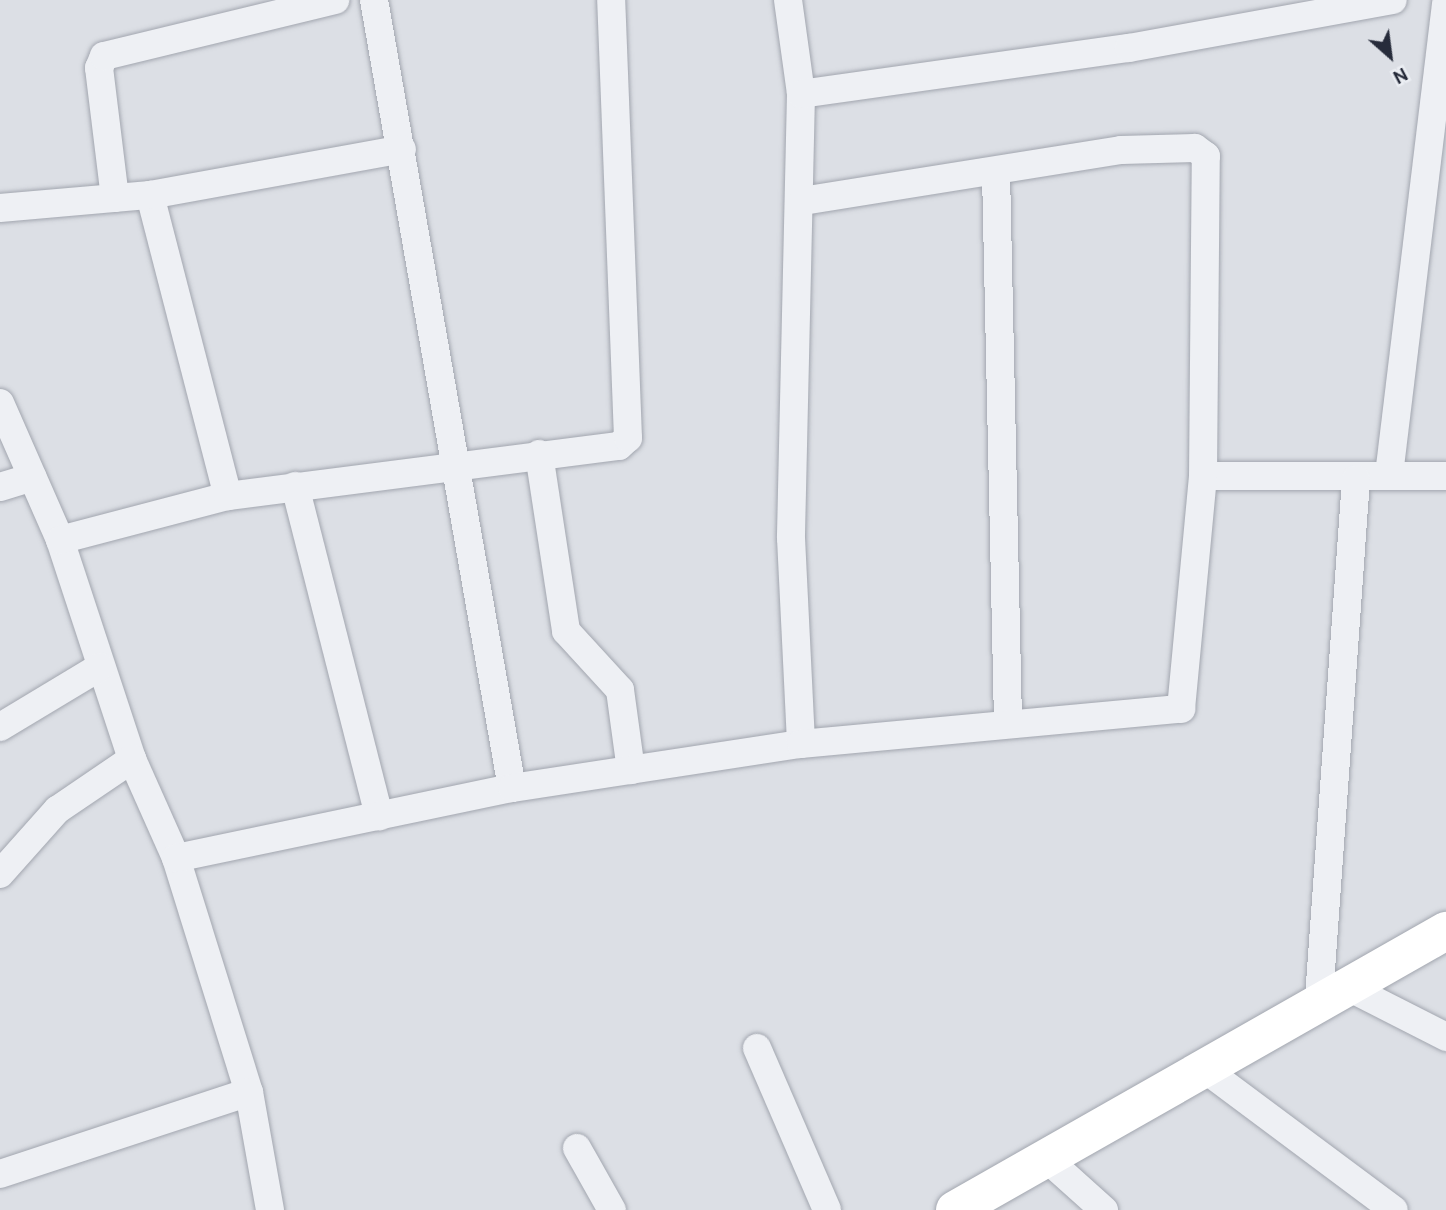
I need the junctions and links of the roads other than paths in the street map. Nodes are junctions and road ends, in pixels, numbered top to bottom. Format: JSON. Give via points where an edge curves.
{"nodes":[{"id":1,"x":335,"y":0,"type":"edge"},
{"id":2,"x":374,"y":0,"type":"edge"},
{"id":3,"x":611,"y":0,"type":"edge"},
{"id":4,"x":788,"y":0,"type":"edge"},
{"id":5,"x":1393,"y":0,"type":"edge"},
{"id":6,"x":1446,"y":3,"type":"edge"},
{"id":7,"x":801,"y":94,"type":"junction"},
{"id":8,"x":402,"y":149,"type":"junction"},
{"id":9,"x":996,"y":172,"type":"junction"},
{"id":10,"x":150,"y":195,"type":"junction"},
{"id":11,"x":115,"y":198,"type":"junction"},
{"id":12,"x":803,"y":201,"type":"junction"},
{"id":13,"x":0,"y":208,"type":"edge"},
{"id":14,"x":0,"y":404,"type":"edge"},
{"id":15,"x":539,"y":454,"type":"junction"},
{"id":16,"x":456,"y":463,"type":"junction"},
{"id":17,"x":1390,"y":475,"type":"junction"},
{"id":18,"x":33,"y":477,"type":"junction"},
{"id":19,"x":1203,"y":477,"type":"junction"},
{"id":20,"x":1446,"y":477,"type":"edge"},
{"id":21,"x":1356,"y":479,"type":"junction"},
{"id":22,"x":0,"y":486,"type":"edge"},
{"id":23,"x":295,"y":486,"type":"junction"},
{"id":24,"x":228,"y":496,"type":"junction"},
{"id":25,"x":60,"y":540,"type":"junction"},
{"id":26,"x":100,"y":667,"type":"junction"},
{"id":27,"x":1008,"y":722,"type":"junction"},
{"id":28,"x":0,"y":727,"type":"edge"},
{"id":29,"x":800,"y":744,"type":"junction"},
{"id":30,"x":132,"y":759,"type":"junction"},
{"id":31,"x":631,"y":770,"type":"junction"},
{"id":32,"x":512,"y":788,"type":"junction"},
{"id":33,"x":379,"y":816,"type":"junction"},
{"id":34,"x":176,"y":858,"type":"junction"},
{"id":35,"x":0,"y":874,"type":"edge"},
{"id":36,"x":1446,"y":931,"type":"edge"},
{"id":37,"x":1335,"y":993,"type":"junction"},
{"id":38,"x":1446,"y":1037,"type":"edge"},
{"id":39,"x":757,"y":1048,"type":"dead end"},
{"id":40,"x":1206,"y":1070,"type":"junction"},
{"id":41,"x":249,"y":1092,"type":"junction"},
{"id":42,"x":577,"y":1148,"type":"dead end"},
{"id":43,"x":1046,"y":1158,"type":"junction"},
{"id":44,"x":0,"y":1174,"type":"edge"},
{"id":45,"x":271,"y":1210,"type":"edge"},
{"id":46,"x":612,"y":1210,"type":"edge"},
{"id":47,"x":827,"y":1210,"type":"edge"},
{"id":48,"x":955,"y":1210,"type":"edge"},
{"id":49,"x":1104,"y":1210,"type":"edge"},
{"id":50,"x":1394,"y":1210,"type":"edge"}],
"edges":[{"from":1,"to":11,"type":"street","via":[[104,56],[99,68]]},
{"from":2,"to":8,"type":"street"},
{"from":3,"to":15,"type":"street","via":[[631,427],[619,446]]},
{"from":4,"to":7,"type":"street"},
{"from":5,"to":7,"type":"street","via":[[1129,48]]},
{"from":6,"to":17,"type":"street"},
{"from":7,"to":12,"type":"street"},
{"from":8,"to":10,"type":"street"},
{"from":8,"to":16,"type":"street"},
{"from":9,"to":12,"type":"street"},
{"from":9,"to":19,"type":"street","via":[[1121,150],[1195,148],[1206,156],[1210,166]]},
{"from":9,"to":27,"type":"street"},
{"from":10,"to":11,"type":"street"},
{"from":10,"to":24,"type":"street"},
{"from":11,"to":13,"type":"street"},
{"from":12,"to":29,"type":"street","via":[[791,538]]},
{"from":14,"to":18,"type":"street"},
{"from":15,"to":16,"type":"street"},
{"from":15,"to":31,"type":"street","via":[[566,631],[620,690]]},
{"from":16,"to":23,"type":"street"},
{"from":16,"to":32,"type":"street"},
{"from":17,"to":20,"type":"street"},
{"from":17,"to":21,"type":"street"},
{"from":18,"to":22,"type":"street"},
{"from":18,"to":25,"type":"street"},
{"from":19,"to":21,"type":"street"},
{"from":19,"to":27,"type":"street","via":[[1181,709]]},
{"from":21,"to":37,"type":"street"},
{"from":23,"to":24,"type":"street"},
{"from":23,"to":33,"type":"street"},
{"from":24,"to":25,"type":"street"},
{"from":25,"to":26,"type":"street"},
{"from":26,"to":28,"type":"street"},
{"from":26,"to":30,"type":"street"},
{"from":27,"to":29,"type":"street"},
{"from":29,"to":31,"type":"street"},
{"from":30,"to":34,"type":"street"},
{"from":30,"to":35,"type":"street","via":[[57,810]]},
{"from":31,"to":32,"type":"street"},
{"from":32,"to":33,"type":"street"},
{"from":33,"to":34,"type":"street"},
{"from":34,"to":41,"type":"street"},
{"from":36,"to":37,"type":"street"},
{"from":37,"to":38,"type":"street"},
{"from":37,"to":40,"type":"street"},
{"from":39,"to":47,"type":"street"},
{"from":40,"to":43,"type":"street"},
{"from":40,"to":50,"type":"street"},
{"from":41,"to":44,"type":"street"},
{"from":41,"to":45,"type":"street"},
{"from":42,"to":46,"type":"street"},
{"from":43,"to":48,"type":"street"},
{"from":43,"to":49,"type":"street"}]}
